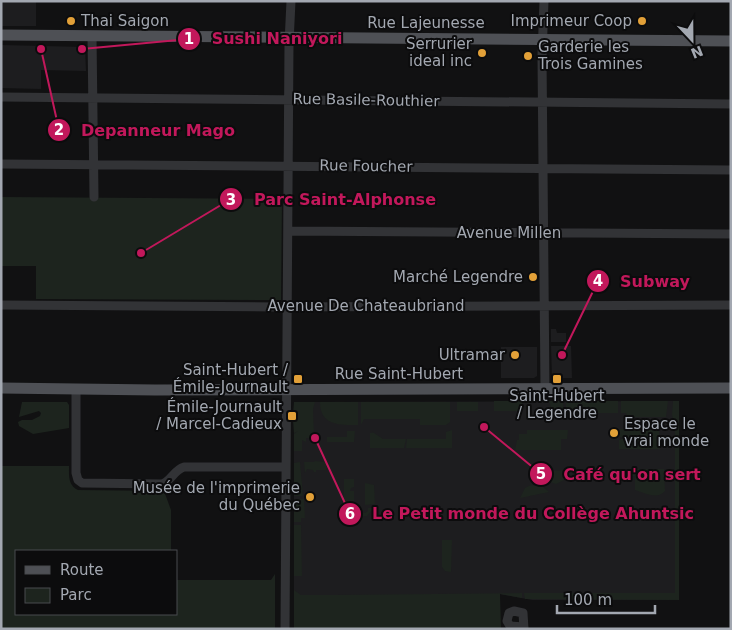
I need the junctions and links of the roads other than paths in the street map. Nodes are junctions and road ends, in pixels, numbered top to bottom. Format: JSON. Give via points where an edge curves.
{"nodes":[{"id":1,"x":291,"y":1,"type":"edge"},
{"id":2,"x":544,"y":1,"type":"edge"},
{"id":3,"x":1,"y":34,"type":"edge"},
{"id":4,"x":92,"y":36,"type":"junction"},
{"id":5,"x":290,"y":37,"type":"junction"},
{"id":6,"x":544,"y":39,"type":"junction"},
{"id":7,"x":731,"y":41,"type":"edge"},
{"id":8,"x":1,"y":97,"type":"edge"},
{"id":9,"x":93,"y":98,"type":"junction"},
{"id":10,"x":288,"y":99,"type":"junction"},
{"id":11,"x":543,"y":102,"type":"junction"},
{"id":12,"x":731,"y":104,"type":"edge"},
{"id":13,"x":1,"y":164,"type":"edge"},
{"id":14,"x":94,"y":165,"type":"junction"},
{"id":15,"x":289,"y":166,"type":"junction"},
{"id":16,"x":543,"y":168,"type":"junction"},
{"id":17,"x":731,"y":170,"type":"edge"},
{"id":18,"x":94,"y":197,"type":"dead end"},
{"id":19,"x":288,"y":231,"type":"junction"},
{"id":20,"x":544,"y":233,"type":"junction"},
{"id":21,"x":731,"y":234,"type":"edge"},
{"id":22,"x":1,"y":305,"type":"edge"},
{"id":23,"x":731,"y":305,"type":"edge"},
{"id":24,"x":544,"y":306,"type":"junction"},
{"id":25,"x":288,"y":307,"type":"junction"},
{"id":26,"x":1,"y":388,"type":"edge"},
{"id":27,"x":731,"y":388,"type":"edge"},
{"id":28,"x":545,"y":389,"type":"junction"},
{"id":29,"x":72,"y":390,"type":"junction"},
{"id":30,"x":285,"y":390,"type":"junction"},
{"id":31,"x":1,"y":393,"type":"edge"},
{"id":32,"x":285,"y":467,"type":"junction"},
{"id":33,"x":285,"y":629,"type":"edge"}],
"edges":[{"from":1,"to":5,"type":"street"},
{"from":2,"to":6,"type":"street"},
{"from":3,"to":4,"type":"main road","name":"Rue Lajeunesse"},
{"from":4,"to":5,"type":"main road","name":"Rue Lajeunesse"},
{"from":4,"to":9,"type":"street"},
{"from":5,"to":6,"type":"main road","name":"Rue Lajeunesse"},
{"from":5,"to":10,"type":"street"},
{"from":6,"to":7,"type":"main road","name":"Rue Lajeunesse"},
{"from":6,"to":11,"type":"street"},
{"from":8,"to":9,"type":"street","name":"Rue Basile-Routhier"},
{"from":9,"to":10,"type":"street","name":"Rue Basile-Routhier"},
{"from":9,"to":14,"type":"street"},
{"from":10,"to":11,"type":"street","name":"Rue Basile-Routhier"},
{"from":10,"to":15,"type":"street"},
{"from":11,"to":12,"type":"street","name":"Rue Basile-Routhier"},
{"from":11,"to":16,"type":"street"},
{"from":13,"to":14,"type":"street","name":"Rue Foucher"},
{"from":14,"to":15,"type":"street","name":"Rue Foucher"},
{"from":14,"to":18,"type":"street"},
{"from":15,"to":16,"type":"street","name":"Rue Foucher"},
{"from":15,"to":19,"type":"street"},
{"from":16,"to":17,"type":"street","name":"Rue Foucher"},
{"from":16,"to":20,"type":"street"},
{"from":19,"to":20,"type":"street","name":"Avenue Millen"},
{"from":19,"to":25,"type":"street"},
{"from":20,"to":21,"type":"street","name":"Avenue Millen"},
{"from":20,"to":24,"type":"street"},
{"from":22,"to":25,"type":"street","name":"Avenue De Chateaubriand"},
{"from":23,"to":24,"type":"street","name":"Avenue De Chateaubriand"},
{"from":24,"to":25,"type":"street","name":"Avenue De Chateaubriand"},
{"from":24,"to":28,"type":"street"},
{"from":25,"to":30,"type":"street"},
{"from":26,"to":29,"type":"main road","name":"Rue Saint-Hubert"},
{"from":27,"to":28,"type":"main road","name":"Rue Saint-Hubert"},
{"from":28,"to":30,"type":"main road","name":"Rue Saint-Hubert"},
{"from":29,"to":30,"type":"main road","name":"Rue Saint-Hubert"},
{"from":29,"to":31,"type":"main road","name":"Rue Saint-Hubert"},
{"from":29,"to":32,"type":"street","via":[[76,473],[82,483],[163,484],[184,467]]},
{"from":30,"to":32,"type":"street"},
{"from":32,"to":33,"type":"street"}]}
